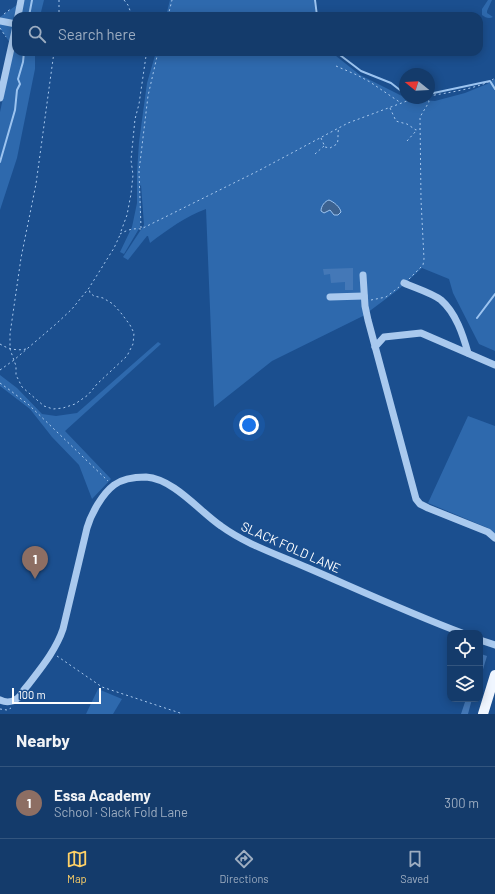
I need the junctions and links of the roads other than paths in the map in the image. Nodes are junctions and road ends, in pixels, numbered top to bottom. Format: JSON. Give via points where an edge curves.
{"nodes":[{"id":1,"x":21,"y":1,"type":"edge"},
{"id":2,"x":19,"y":12,"type":"edge"},
{"id":3,"x":0,"y":21,"type":"edge"},
{"id":4,"x":12,"y":24,"type":"edge"},
{"id":5,"x":12,"y":46,"type":"edge"},
{"id":6,"x":2,"y":76,"type":"edge"},
{"id":7,"x":0,"y":98,"type":"edge"},
{"id":8,"x":363,"y":275,"type":"dead end"},
{"id":9,"x":404,"y":283,"type":"road end"},
{"id":10,"x":330,"y":297,"type":"dead end"},
{"id":11,"x":364,"y":298,"type":"junction"},
{"id":12,"x":375,"y":347,"type":"junction"},
{"id":13,"x":468,"y":353,"type":"junction"},
{"id":14,"x":495,"y":365,"type":"edge"},
{"id":15,"x":495,"y":538,"type":"edge"},
{"id":16,"x":454,"y":630,"type":"edge"},
{"id":17,"x":483,"y":641,"type":"edge"},
{"id":18,"x":495,"y":645,"type":"edge"},
{"id":19,"x":495,"y":676,"type":"edge"},
{"id":20,"x":0,"y":700,"type":"edge"},
{"id":21,"x":483,"y":714,"type":"edge"}],
"edges":[{"from":1,"to":2,"type":"street"},
{"from":3,"to":4,"type":"street"},
{"from":5,"to":6,"type":"street"},
{"from":6,"to":7,"type":"street"},
{"from":8,"to":11,"type":"street"},
{"from":9,"to":13,"type":"street","via":[[434,296],[445,304],[460,328]]},
{"from":10,"to":11,"type":"street"},
{"from":11,"to":12,"type":"street"},
{"from":12,"to":13,"type":"street","via":[[384,337],[421,332]]},
{"from":12,"to":15,"type":"street","via":[[416,499],[428,508],[488,532]]},
{"from":13,"to":14,"type":"street"},
{"from":16,"to":20,"type":"street","name":"SLACK FOLD LANE","via":[[236,537],[170,486],[152,478],[138,477],[113,486],[94,511],[63,630],[57,643],[18,698],[10,702]]},
{"from":17,"to":18,"type":"street"},
{"from":19,"to":21,"type":"main road"}]}
